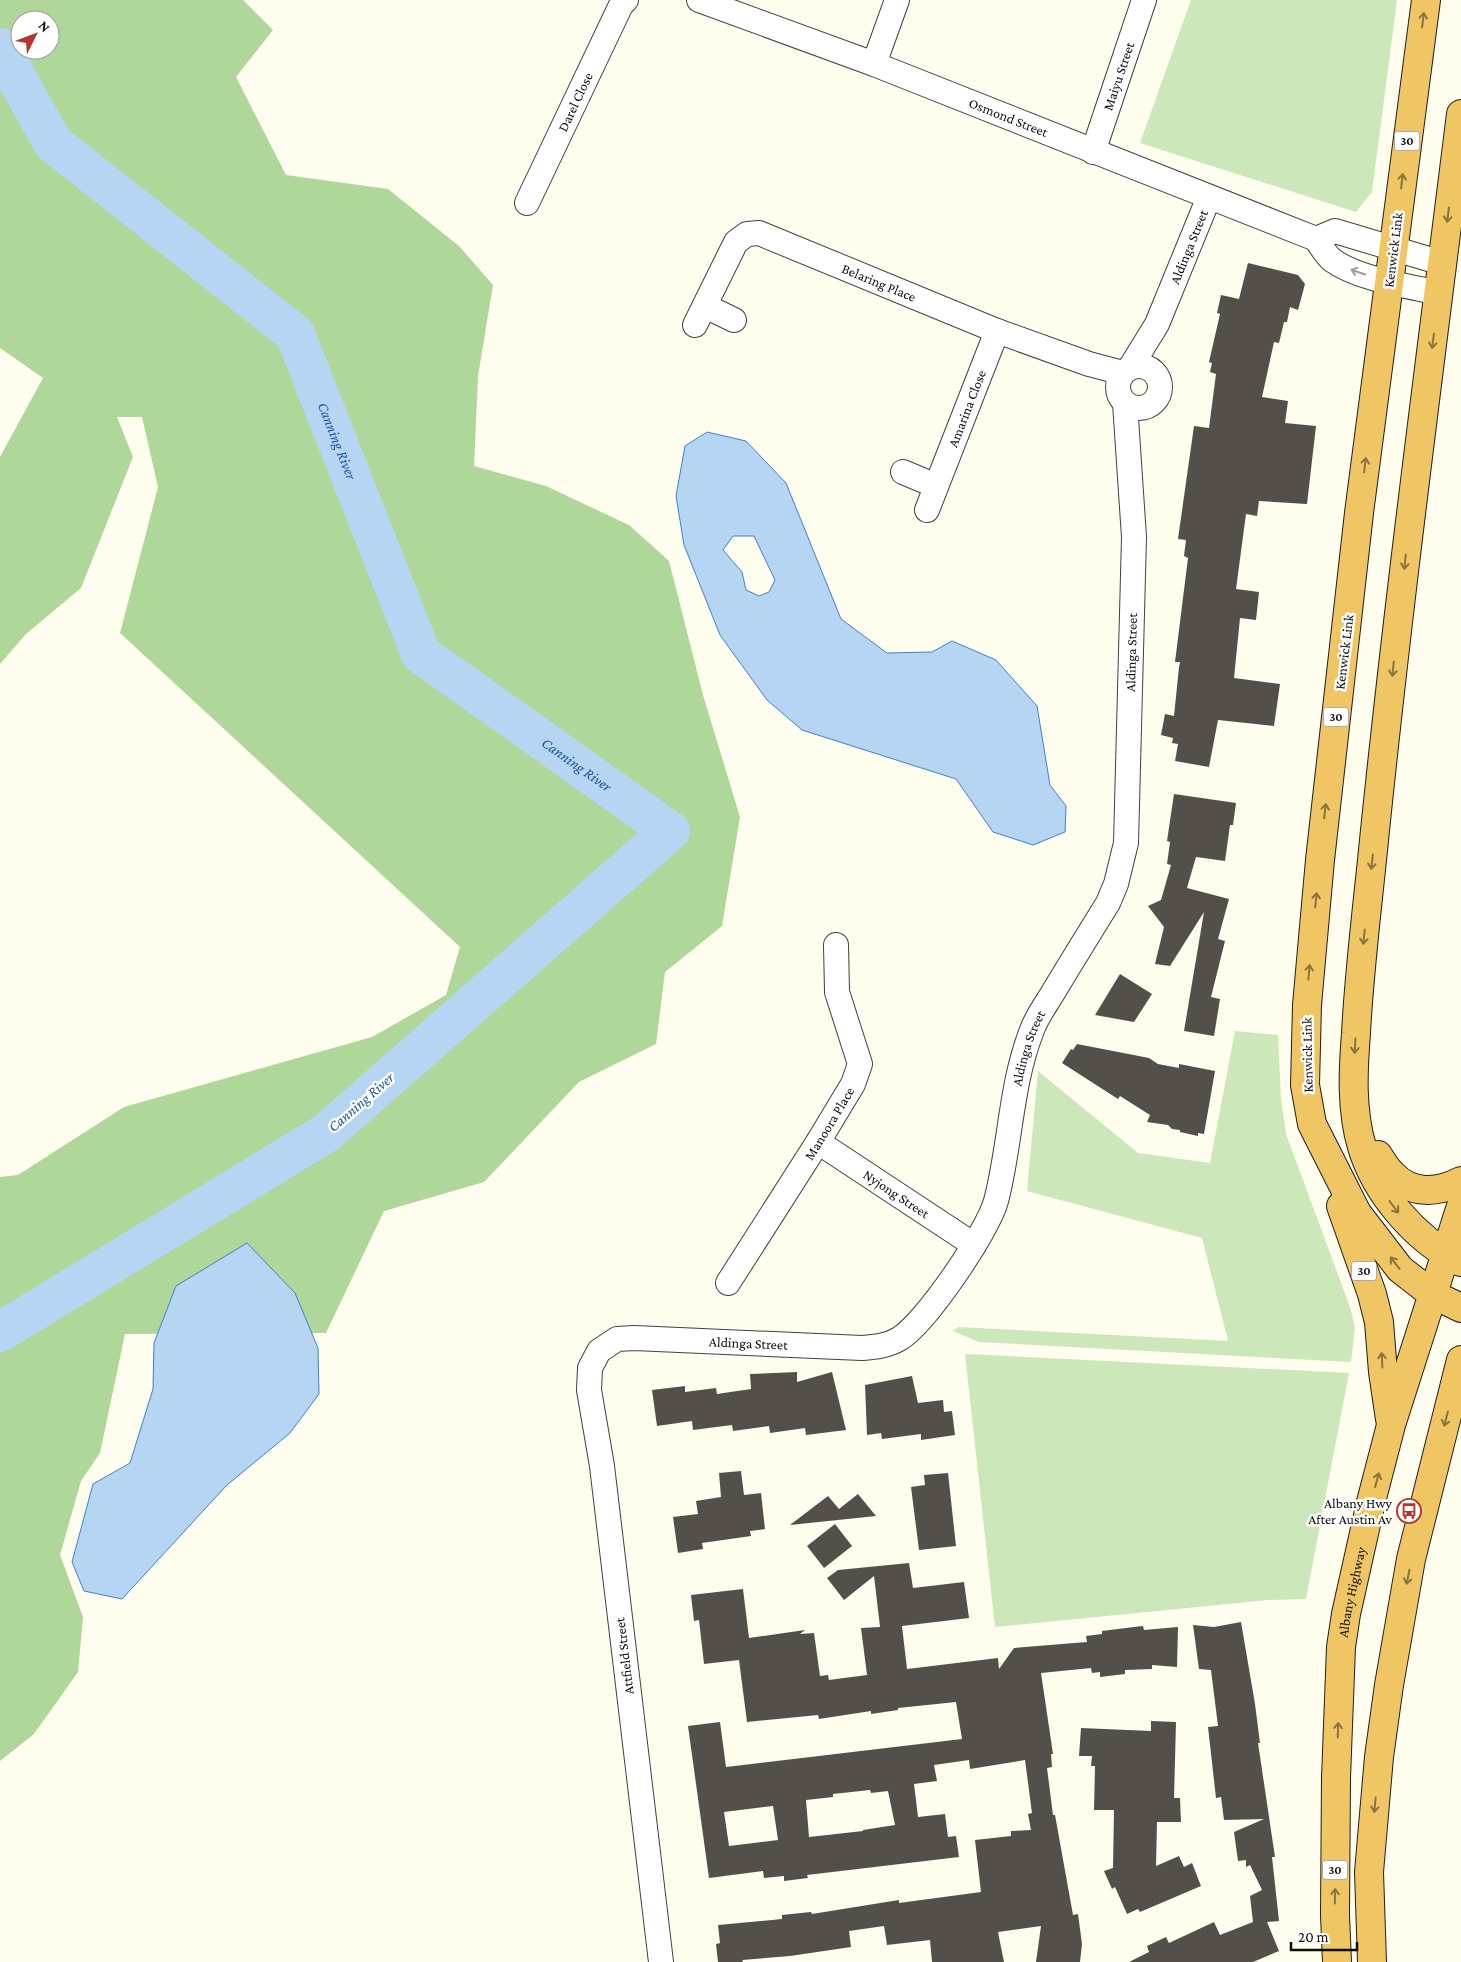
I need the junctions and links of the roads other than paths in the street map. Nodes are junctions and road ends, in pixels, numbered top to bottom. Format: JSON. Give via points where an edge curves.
{"nodes":[{"id":1,"x":626,"y":0,"type":"edge"},
{"id":2,"x":699,"y":0,"type":"edge"},
{"id":3,"x":897,"y":0,"type":"edge"},
{"id":4,"x":1144,"y":0,"type":"edge"},
{"id":5,"x":1426,"y":0,"type":"edge"},
{"id":6,"x":874,"y":64,"type":"junction"},
{"id":7,"x":1461,"y":114,"type":"edge"},
{"id":8,"x":1093,"y":152,"type":"junction"},
{"id":9,"x":1210,"y":197,"type":"junction"},
{"id":10,"x":527,"y":203,"type":"dead end"},
{"id":11,"x":1316,"y":239,"type":"junction"},
{"id":12,"x":1393,"y":248,"type":"junction"},
{"id":13,"x":1442,"y":263,"type":"junction"},
{"id":14,"x":1389,"y":282,"type":"junction"},
{"id":15,"x":1439,"y":293,"type":"junction"},
{"id":16,"x":734,"y":320,"type":"dead end"},
{"id":17,"x":998,"y":331,"type":"junction"},
{"id":18,"x":1132,"y":386,"type":"junction"},
{"id":19,"x":903,"y":472,"type":"dead end"},
{"id":20,"x":936,"y":486,"type":"junction"},
{"id":21,"x":927,"y":510,"type":"dead end"},
{"id":22,"x":836,"y":945,"type":"dead end"},
{"id":23,"x":1355,"y":1115,"type":"junction"},
{"id":24,"x":1312,"y":1124,"type":"junction"},
{"id":25,"x":818,"y":1142,"type":"junction"},
{"id":26,"x":1461,"y":1181,"type":"edge"},
{"id":27,"x":1461,"y":1206,"type":"edge"},
{"id":28,"x":974,"y":1245,"type":"junction"},
{"id":29,"x":1453,"y":1258,"type":"edge"},
{"id":30,"x":728,"y":1283,"type":"dead end"},
{"id":31,"x":1432,"y":1294,"type":"junction"},
{"id":32,"x":1461,"y":1308,"type":"edge"},
{"id":33,"x":599,"y":1351,"type":"joint"},
{"id":34,"x":1460,"y":1367,"type":"edge"},
{"id":35,"x":1391,"y":1425,"type":"junction"},
{"id":36,"x":661,"y":1962,"type":"edge"},
{"id":37,"x":1337,"y":1962,"type":"edge"},
{"id":38,"x":1372,"y":1962,"type":"edge"}],
"edges":[{"from":1,"to":10,"type":"street","name":"Darel Close"},
{"from":2,"to":6,"type":"street","name":"Osmond Street"},
{"from":3,"to":6,"type":"street"},
{"from":4,"to":8,"type":"street","name":"Maiyu Street"},
{"from":12,"to":5,"type":"highway","name":"Kenwick Link","number":"30","one_way":true},
{"from":6,"to":8,"type":"street","name":"Osmond Street"},
{"from":7,"to":13,"type":"highway","one_way":true},
{"from":8,"to":9,"type":"street","name":"Osmond Street"},
{"from":9,"to":11,"type":"street","name":"Osmond Street"},
{"from":9,"to":18,"type":"street","name":"Aldinga Street"},
{"from":11,"to":12,"type":"street","via":[[1335,231]]},
{"from":14,"to":11,"type":"street","one_way":true,"via":[[1331,260]]},
{"from":12,"to":13,"type":"street"},
{"from":12,"to":14,"type":"highway","name":"Kenwick Link","number":"30"},
{"from":13,"to":15,"type":"highway"},
{"from":14,"to":15,"type":"street"},
{"from":24,"to":14,"type":"highway","name":"Kenwick Link","number":"30","one_way":true,"via":[[1305,1085],[1306,1005],[1359,513]]},
{"from":15,"to":23,"type":"highway","one_way":true,"via":[[1359,981],[1353,1074]]},
{"from":16,"to":17,"type":"street","name":"Belaring Place","via":[[700,315],[736,242],[747,234],[760,233]]},
{"from":17,"to":18,"type":"street","name":"Belaring Place","via":[[1089,364]]},
{"from":17,"to":20,"type":"street","name":"Amarina Close"},
{"from":18,"to":28,"type":"street","name":"Aldinga Street","via":[[1128,439],[1134,537],[1126,843],[1108,903],[1033,1027],[1014,1093],[996,1203]]},
{"from":19,"to":20,"type":"street"},
{"from":20,"to":21,"type":"street","name":"Amarina Close"},
{"from":22,"to":25,"type":"street","name":"Manoora Place","via":[[837,992],[860,1064],[853,1084]]},
{"from":23,"to":26,"type":"highway","via":[[1377,1154],[1402,1183],[1431,1190],[1447,1188]]},
{"from":23,"to":29,"type":"highway","one_way":true,"via":[[1362,1149],[1392,1205],[1416,1232]]},
{"from":31,"to":24,"type":"highway","name":"Kenwick Link","number":"30","one_way":true,"via":[[1400,1269],[1357,1213]]},
{"from":35,"to":24,"type":"highway","number":"30","one_way":true,"via":[[1379,1322]]},
{"from":25,"to":28,"type":"street","name":"Nyjong Street"},
{"from":25,"to":30,"type":"street","name":"Manoora Place"},
{"from":27,"to":29,"type":"highway","name":"Albany Highway"},
{"from":28,"to":33,"type":"street","name":"Aldinga Street","via":[[920,1321],[898,1340],[880,1346],[862,1348],[634,1338],[617,1339]]},
{"from":29,"to":31,"type":"highway","name":"Albany Highway","number":"30"},
{"from":31,"to":32,"type":"highway","name":"Kenwick Link"},
{"from":31,"to":35,"type":"highway","name":"Albany Highway","number":"30"},
{"from":33,"to":36,"type":"street","name":"Attfield Street","via":[[590,1368],[590,1390],[602,1466]]},
{"from":34,"to":38,"type":"highway","one_way":true,"via":[[1411,1559],[1389,1684],[1369,1872]]},
{"from":37,"to":35,"type":"highway","name":"Albany Highway","number":"30","one_way":true,"via":[[1336,1778],[1341,1647],[1353,1578]]}]}
